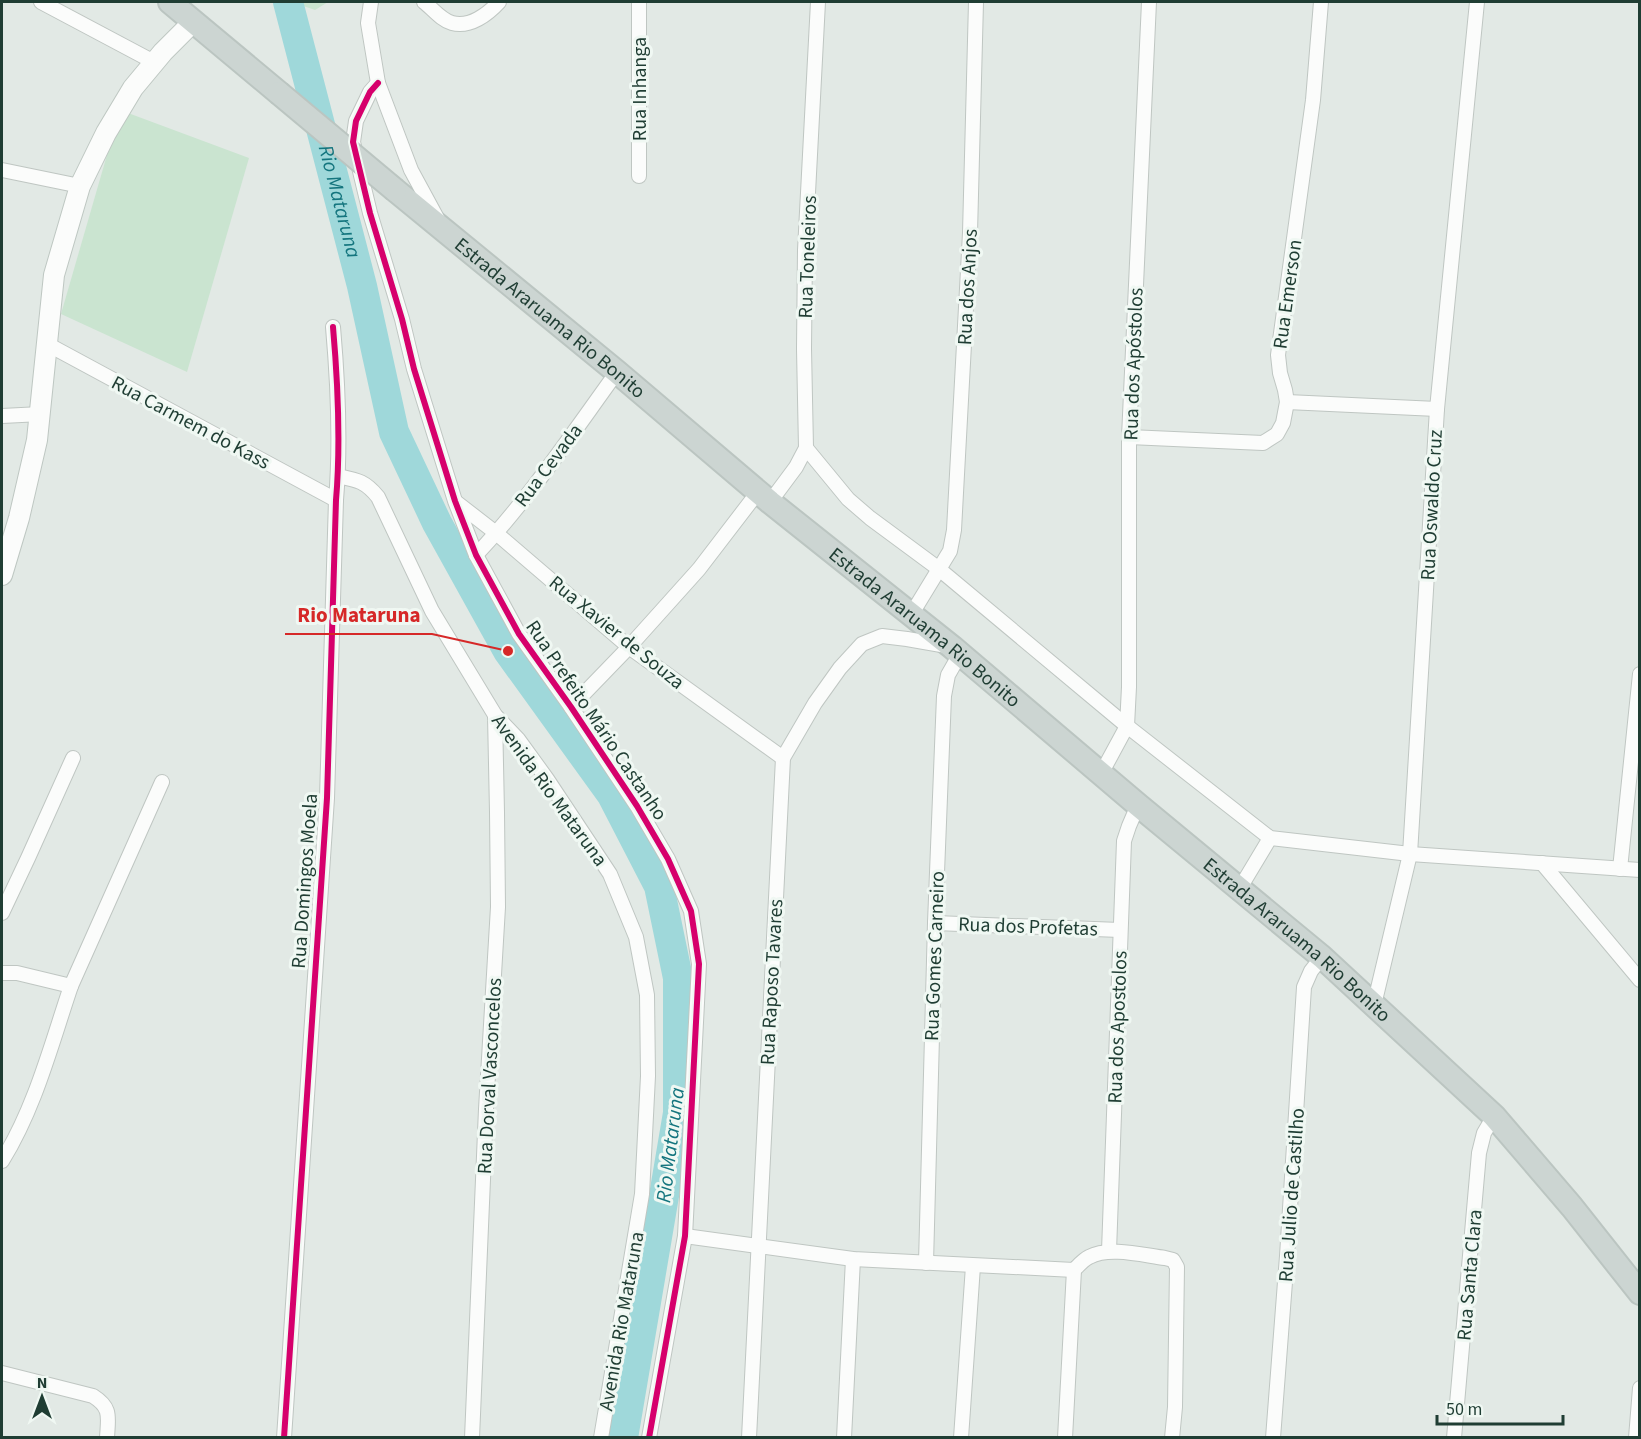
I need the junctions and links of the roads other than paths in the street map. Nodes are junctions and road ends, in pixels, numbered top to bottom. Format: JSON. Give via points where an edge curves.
{"nodes":[{"id":1,"x":41,"y":2,"type":"edge"},
{"id":2,"x":170,"y":2,"type":"edge"},
{"id":3,"x":371,"y":2,"type":"edge"},
{"id":4,"x":424,"y":2,"type":"edge"},
{"id":5,"x":499,"y":2,"type":"edge"},
{"id":6,"x":639,"y":2,"type":"edge"},
{"id":7,"x":818,"y":2,"type":"edge"},
{"id":8,"x":976,"y":2,"type":"edge"},
{"id":9,"x":1149,"y":2,"type":"edge"},
{"id":10,"x":1321,"y":2,"type":"edge"},
{"id":11,"x":1477,"y":2,"type":"edge"},
{"id":12,"x":193,"y":21,"type":"junction"},
{"id":13,"x":154,"y":62,"type":"junction"},
{"id":14,"x":378,"y":83,"type":"junction"},
{"id":15,"x":2,"y":170,"type":"edge"},
{"id":16,"x":639,"y":176,"type":"dead end"},
{"id":17,"x":80,"y":186,"type":"junction"},
{"id":18,"x":444,"y":230,"type":"junction"},
{"id":19,"x":333,"y":327,"type":"dead end"},
{"id":20,"x":46,"y":344,"type":"junction"},
{"id":21,"x":617,"y":372,"type":"junction"},
{"id":22,"x":1287,"y":402,"type":"junction"},
{"id":23,"x":1437,"y":409,"type":"junction"},
{"id":24,"x":41,"y":414,"type":"junction"},
{"id":25,"x":2,"y":416,"type":"edge"},
{"id":26,"x":1129,"y":437,"type":"junction"},
{"id":27,"x":806,"y":448,"type":"junction"},
{"id":28,"x":338,"y":476,"type":"junction"},
{"id":29,"x":764,"y":497,"type":"junction"},
{"id":30,"x":336,"y":500,"type":"junction"},
{"id":31,"x":455,"y":501,"type":"junction"},
{"id":32,"x":496,"y":533,"type":"junction"},
{"id":33,"x":476,"y":555,"type":"junction"},
{"id":34,"x":939,"y":568,"type":"junction"},
{"id":35,"x":2,"y":575,"type":"edge"},
{"id":36,"x":911,"y":615,"type":"junction"},
{"id":37,"x":629,"y":647,"type":"junction"},
{"id":38,"x":956,"y":651,"type":"junction"},
{"id":39,"x":1640,"y":674,"type":"edge"},
{"id":40,"x":571,"y":707,"type":"junction"},
{"id":41,"x":495,"y":715,"type":"junction"},
{"id":42,"x":1127,"y":726,"type":"junction"},
{"id":43,"x":72,"y":758,"type":"dead end"},
{"id":44,"x":783,"y":758,"type":"junction"},
{"id":45,"x":1101,"y":774,"type":"junction"},
{"id":46,"x":162,"y":782,"type":"dead end"},
{"id":47,"x":1138,"y":805,"type":"junction"},
{"id":48,"x":1270,"y":838,"type":"junction"},
{"id":49,"x":1410,"y":854,"type":"junction"},
{"id":50,"x":1542,"y":863,"type":"junction"},
{"id":51,"x":1620,"y":869,"type":"junction"},
{"id":52,"x":1640,"y":870,"type":"edge"},
{"id":53,"x":1240,"y":888,"type":"junction"},
{"id":54,"x":2,"y":913,"type":"edge"},
{"id":55,"x":935,"y":923,"type":"junction"},
{"id":56,"x":1120,"y":930,"type":"junction"},
{"id":57,"x":1322,"y":957,"type":"junction"},
{"id":58,"x":2,"y":973,"type":"edge"},
{"id":59,"x":1640,"y":980,"type":"edge"},
{"id":60,"x":72,"y":986,"type":"junction"},
{"id":61,"x":1374,"y":1005,"type":"junction"},
{"id":62,"x":1494,"y":1116,"type":"junction"},
{"id":63,"x":2,"y":1161,"type":"edge"},
{"id":64,"x":685,"y":1236,"type":"junction"},
{"id":65,"x":759,"y":1247,"type":"junction"},
{"id":66,"x":1109,"y":1251,"type":"junction"},
{"id":67,"x":852,"y":1259,"type":"junction"},
{"id":68,"x":926,"y":1263,"type":"junction"},
{"id":69,"x":973,"y":1266,"type":"junction"},
{"id":70,"x":1074,"y":1270,"type":"junction"},
{"id":71,"x":1640,"y":1293,"type":"edge"},
{"id":72,"x":2,"y":1373,"type":"edge"},
{"id":73,"x":1640,"y":1388,"type":"edge"},
{"id":74,"x":107,"y":1437,"type":"edge"},
{"id":75,"x":284,"y":1437,"type":"edge"},
{"id":76,"x":472,"y":1437,"type":"edge"},
{"id":77,"x":601,"y":1437,"type":"edge"},
{"id":78,"x":649,"y":1437,"type":"edge"},
{"id":79,"x":749,"y":1437,"type":"edge"},
{"id":80,"x":844,"y":1437,"type":"edge"},
{"id":81,"x":961,"y":1437,"type":"edge"},
{"id":82,"x":1065,"y":1437,"type":"edge"},
{"id":83,"x":1172,"y":1437,"type":"edge"},
{"id":84,"x":1273,"y":1437,"type":"edge"},
{"id":85,"x":1454,"y":1437,"type":"edge"},
{"id":86,"x":1636,"y":1437,"type":"edge"}],
"edges":[{"from":1,"to":13,"type":"street"},
{"from":2,"to":12,"type":"main road","name":"Estrada Araruama Rio Bonito"},
{"from":3,"to":14,"type":"street","via":[[368,23]]},
{"from":4,"to":5,"type":"street","via":[[451,23],[463,24],[488,14]]},
{"from":6,"to":16,"type":"street","name":"Rua Inhanga"},
{"from":7,"to":27,"type":"street","name":"Rua Toneleiros","via":[[805,250]]},
{"from":8,"to":34,"type":"street","name":"Rua dos Anjos","via":[[970,233],[954,530],[950,551]]},
{"from":9,"to":26,"type":"street","name":"Rua dos Apóstolos"},
{"from":10,"to":22,"type":"street","name":"Rua Emerson","via":[[1313,100],[1278,355]]},
{"from":11,"to":23,"type":"street","name":"Rua Oswaldo Cruz"},
{"from":12,"to":13,"type":"street"},
{"from":12,"to":18,"type":"main road","name":"Estrada Araruama Rio Bonito","bridge":true},
{"from":13,"to":17,"type":"street","via":[[106,133]]},
{"from":14,"to":18,"type":"street","via":[[411,170]]},
{"from":14,"to":31,"type":"street","name":"Rua Prefeito Mário Castanho","via":[[356,121],[353,142],[414,369]]},
{"from":15,"to":17,"type":"street"},
{"from":17,"to":20,"type":"street","via":[[54,275]]},
{"from":18,"to":21,"type":"main road","name":"Estrada Araruama Rio Bonito"},
{"from":19,"to":28,"type":"street","name":"Rua Domingos Moela","via":[[338,381]]},
{"from":20,"to":24,"type":"street"},
{"from":20,"to":30,"type":"street","name":"Rua Carmem do Kass"},
{"from":21,"to":29,"type":"main road","name":"Estrada Araruama Rio Bonito"},
{"from":21,"to":32,"type":"street","name":"Rua Cevada"},
{"from":22,"to":23,"type":"street"},
{"from":22,"to":26,"type":"street","name":"Rua Emerson","via":[[1277,434],[1263,443]]},
{"from":23,"to":49,"type":"street","name":"Rua Oswaldo Cruz"},
{"from":24,"to":25,"type":"street"},
{"from":24,"to":35,"type":"street","via":[[22,507]]},
{"from":26,"to":42,"type":"street","name":"Rua dos Apóstolos"},
{"from":27,"to":29,"type":"street","via":[[796,467]]},
{"from":27,"to":34,"type":"street","via":[[848,499]]},
{"from":28,"to":30,"type":"street","name":"Rua Domingos Moela"},
{"from":28,"to":41,"type":"street","name":"Avenida Rio Mataruna","via":[[358,480],[378,497],[432,611]]},
{"from":29,"to":36,"type":"main road","name":"Estrada Araruama Rio Bonito"},
{"from":29,"to":37,"type":"street"},
{"from":30,"to":75,"type":"street","name":"Rua Domingos Moela","via":[[327,798]]},
{"from":31,"to":32,"type":"street","name":"Rua Xavier de Souza"},
{"from":31,"to":33,"type":"street","name":"Rua Prefeito Mário Castanho"},
{"from":32,"to":33,"type":"street","name":"Rua Cevada"},
{"from":32,"to":37,"type":"street","name":"Rua Xavier de Souza"},
{"from":33,"to":40,"type":"street","name":"Rua Prefeito Mário Castanho","via":[[519,634]]},
{"from":34,"to":36,"type":"street","name":"Rua dos Anjos"},
{"from":34,"to":42,"type":"street"},
{"from":36,"to":38,"type":"main road","name":"Estrada Araruama Rio Bonito"},
{"from":37,"to":40,"type":"street"},
{"from":37,"to":44,"type":"street","name":"Rua Xavier de Souza"},
{"from":38,"to":44,"type":"street","name":"Rua Raposo Tavares","via":[[882,636],[862,644],[815,703]]},
{"from":38,"to":45,"type":"main road","name":"Estrada Araruama Rio Bonito"},
{"from":38,"to":55,"type":"street","name":"Rua Gomes Carneiro","via":[[944,696]]},
{"from":39,"to":51,"type":"street"},
{"from":40,"to":64,"type":"street","name":"Rua Prefeito Mário Castanho","via":[[637,806],[668,859],[691,910],[699,964]]},
{"from":41,"to":76,"type":"street","name":"Rua Dorval Vasconcelos","via":[[498,907]]},
{"from":41,"to":77,"type":"street","name":"Avenida Rio Mataruna","via":[[518,739],[610,874],[636,937],[647,995],[648,1076],[642,1194]]},
{"from":42,"to":45,"type":"street","name":"Rua dos Apóstolos"},
{"from":42,"to":48,"type":"street"},
{"from":43,"to":54,"type":"street"},
{"from":44,"to":65,"type":"street","name":"Rua Raposo Tavares"},
{"from":45,"to":47,"type":"main road","name":"Estrada Araruama Rio Bonito"},
{"from":46,"to":60,"type":"street"},
{"from":47,"to":53,"type":"main road","name":"Estrada Araruama Rio Bonito"},
{"from":47,"to":56,"type":"street","name":"Rua dos Apostolos","via":[[1124,841]]},
{"from":48,"to":49,"type":"street"},
{"from":48,"to":53,"type":"street"},
{"from":49,"to":50,"type":"street"},
{"from":49,"to":61,"type":"street","name":"Rua Oswaldo Cruz"},
{"from":50,"to":51,"type":"street"},
{"from":50,"to":59,"type":"street"},
{"from":51,"to":52,"type":"street"},
{"from":53,"to":57,"type":"main road","name":"Estrada Araruama Rio Bonito"},
{"from":55,"to":56,"type":"street","name":"Rua dos Profetas"},
{"from":55,"to":68,"type":"street","name":"Rua Gomes Carneiro"},
{"from":56,"to":66,"type":"street","name":"Rua dos Apostolos"},
{"from":57,"to":61,"type":"main road","name":"Estrada Araruama Rio Bonito"},
{"from":57,"to":84,"type":"street","name":"Rua Julio de Castilho","via":[[1304,987]]},
{"from":58,"to":60,"type":"street"},
{"from":60,"to":63,"type":"street","via":[[42,1073]]},
{"from":61,"to":62,"type":"main road","name":"Estrada Araruama Rio Bonito"},
{"from":62,"to":71,"type":"main road","name":"Estrada Araruama Rio Bonito"},
{"from":62,"to":85,"type":"street","name":"Rua Santa Clara","via":[[1479,1153]]},
{"from":64,"to":65,"type":"street"},
{"from":64,"to":78,"type":"street","name":"Rua Prefeito Mário Castanho"},
{"from":65,"to":67,"type":"street"},
{"from":65,"to":79,"type":"street","name":"Rua Raposo Tavares"},
{"from":66,"to":70,"type":"street","via":[[1087,1258]]},
{"from":66,"to":83,"type":"street","via":[[1165,1258],[1173,1260],[1177,1267]]},
{"from":67,"to":68,"type":"street"},
{"from":67,"to":80,"type":"street"},
{"from":68,"to":69,"type":"street"},
{"from":69,"to":70,"type":"street"},
{"from":69,"to":81,"type":"street"},
{"from":70,"to":82,"type":"street"},
{"from":72,"to":74,"type":"street","via":[[93,1396],[104,1403],[108,1413]]},
{"from":73,"to":86,"type":"street"}]}
